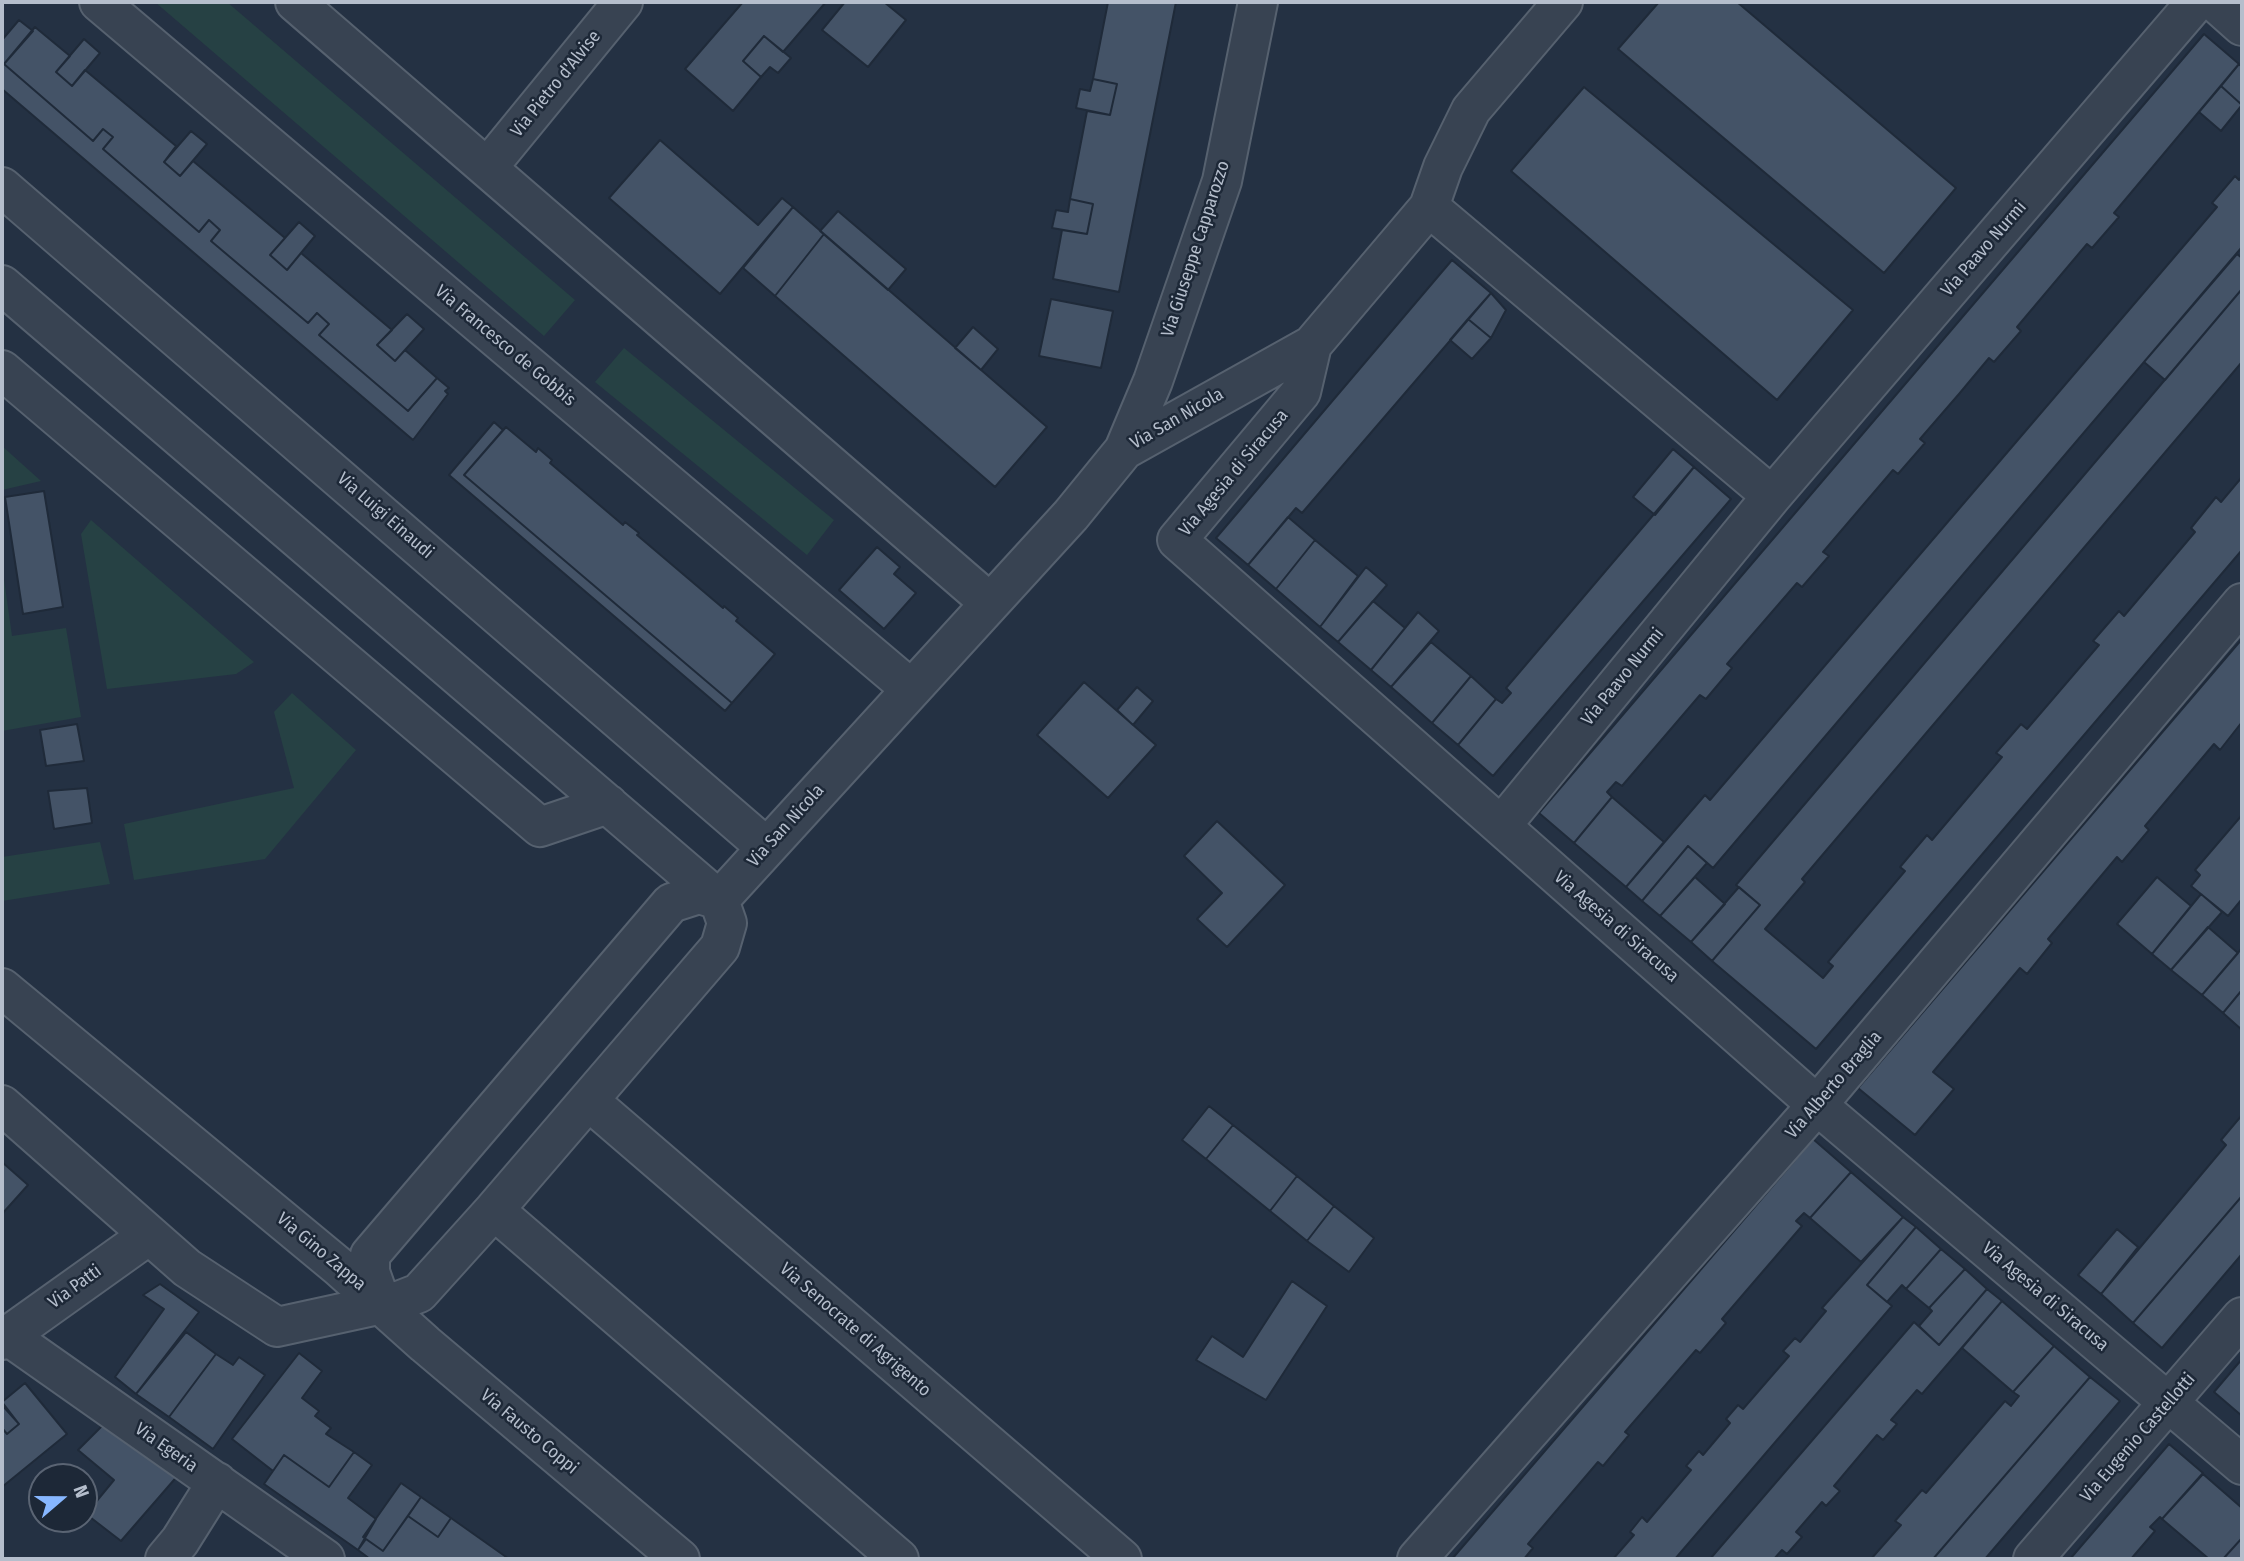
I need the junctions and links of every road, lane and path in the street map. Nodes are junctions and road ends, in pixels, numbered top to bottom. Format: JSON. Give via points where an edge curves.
{"nodes":[{"id":1,"x":99,"y":2,"type":"edge"},
{"id":2,"x":295,"y":2,"type":"edge"},
{"id":3,"x":623,"y":2,"type":"edge"},
{"id":4,"x":1258,"y":2,"type":"edge"},
{"id":5,"x":1563,"y":2,"type":"edge"},
{"id":6,"x":2196,"y":2,"type":"edge"},
{"id":7,"x":2215,"y":2,"type":"edge"},
{"id":8,"x":2242,"y":26,"type":"edge"},
{"id":9,"x":488,"y":167,"type":"junction"},
{"id":10,"x":2,"y":187,"type":"edge"},
{"id":11,"x":1429,"y":208,"type":"junction"},
{"id":12,"x":2,"y":285,"type":"edge"},
{"id":13,"x":1312,"y":345,"type":"junction"},
{"id":14,"x":2,"y":369,"type":"edge"},
{"id":15,"x":1124,"y":450,"type":"junction"},
{"id":16,"x":1772,"y":496,"type":"junction"},
{"id":17,"x":990,"y":603,"type":"junction"},
{"id":18,"x":2242,"y":603,"type":"edge"},
{"id":19,"x":911,"y":689,"type":"junction"},
{"id":20,"x":608,"y":804,"type":"junction"},
{"id":21,"x":1501,"y":826,"type":"junction"},
{"id":22,"x":766,"y":848,"type":"junction"},
{"id":23,"x":719,"y":900,"type":"junction"},
{"id":24,"x":2,"y":988,"type":"edge"},
{"id":25,"x":589,"y":1101,"type":"junction"},
{"id":26,"x":2,"y":1105,"type":"edge"},
{"id":27,"x":1818,"y":1105,"type":"junction"},
{"id":28,"x":494,"y":1210,"type":"junction"},
{"id":29,"x":149,"y":1236,"type":"junction"},
{"id":30,"x":381,"y":1303,"type":"junction"},
{"id":31,"x":2242,"y":1317,"type":"edge"},
{"id":32,"x":5,"y":1338,"type":"edge"},
{"id":33,"x":2169,"y":1402,"type":"junction"},
{"id":34,"x":2242,"y":1465,"type":"edge"},
{"id":35,"x":217,"y":1482,"type":"junction"},
{"id":36,"x":165,"y":1559,"type":"edge"},
{"id":37,"x":325,"y":1559,"type":"edge"},
{"id":38,"x":680,"y":1559,"type":"edge"},
{"id":39,"x":899,"y":1559,"type":"edge"},
{"id":40,"x":1122,"y":1559,"type":"edge"},
{"id":41,"x":1417,"y":1559,"type":"edge"},
{"id":42,"x":2033,"y":1559,"type":"edge"}],
"edges":[{"from":1,"to":19,"type":"street","name":"Via Francesco de Gobbis"},
{"from":2,"to":9,"type":"street"},
{"from":3,"to":9,"type":"street","name":"Via Pietro d'Alvise"},
{"from":4,"to":15,"type":"street","name":"Via Giuseppe Capparozzo","via":[[1222,181],[1153,381]]},
{"from":5,"to":11,"type":"street","name":"Via San Nicola","via":[[1471,110]]},
{"from":6,"to":16,"type":"street","name":"Via Paavo Nurmi"},
{"from":7,"to":8,"type":"street"},
{"from":9,"to":17,"type":"street"},
{"from":10,"to":22,"type":"street","name":"Via Luigi Einaudi"},
{"from":11,"to":13,"type":"street","name":"Via San Nicola"},
{"from":11,"to":16,"type":"street"},
{"from":12,"to":20,"type":"street"},
{"from":13,"to":15,"type":"street","name":"Via San Nicola"},
{"from":13,"to":21,"type":"street","name":"Via Agesia di Siracusa","via":[[1301,392],[1177,540]]},
{"from":14,"to":20,"type":"street","via":[[540,827]]},
{"from":15,"to":17,"type":"street","name":"Via San Nicola"},
{"from":16,"to":21,"type":"street","name":"Via Paavo Nurmi"},
{"from":17,"to":19,"type":"street","name":"Via San Nicola"},
{"from":18,"to":27,"type":"street","name":"Via Alberto Braglia"},
{"from":19,"to":22,"type":"street","name":"Via San Nicola"},
{"from":20,"to":23,"type":"street"},
{"from":21,"to":27,"type":"street","name":"Via Agesia di Siracusa"},
{"from":22,"to":23,"type":"street","name":"Via San Nicola"},
{"from":23,"to":25,"type":"street","via":[[727,923],[720,947]]},
{"from":23,"to":30,"type":"street","via":[[699,894],[671,903],[370,1255],[370,1272]]},
{"from":24,"to":30,"type":"street","name":"Via Gino Zappa"},
{"from":25,"to":28,"type":"street"},
{"from":25,"to":40,"type":"street","name":"Via Senocrate di Agrigento"},
{"from":26,"to":29,"type":"street","name":"Via Gino Zappa"},
{"from":27,"to":33,"type":"street","name":"Via Agesia di Siracusa"},
{"from":27,"to":41,"type":"street","name":"Via Alberto Braglia"},
{"from":28,"to":30,"type":"street","via":[[418,1293]]},
{"from":28,"to":39,"type":"street"},
{"from":29,"to":30,"type":"street","name":"Via Gino Zappa","via":[[187,1268],[277,1327]]},
{"from":29,"to":32,"type":"street","name":"Via Patti"},
{"from":30,"to":38,"type":"street","name":"Via Fausto Coppi"},
{"from":31,"to":33,"type":"street","name":"Via Eugenio Castellotti"},
{"from":32,"to":35,"type":"street","name":"Via Egeria"},
{"from":33,"to":34,"type":"street","name":"Via Agesia di Siracusa"},
{"from":33,"to":42,"type":"street","name":"Via Eugenio Castellotti"},
{"from":35,"to":36,"type":"street"},
{"from":35,"to":37,"type":"street","name":"Via Egeria"}]}
